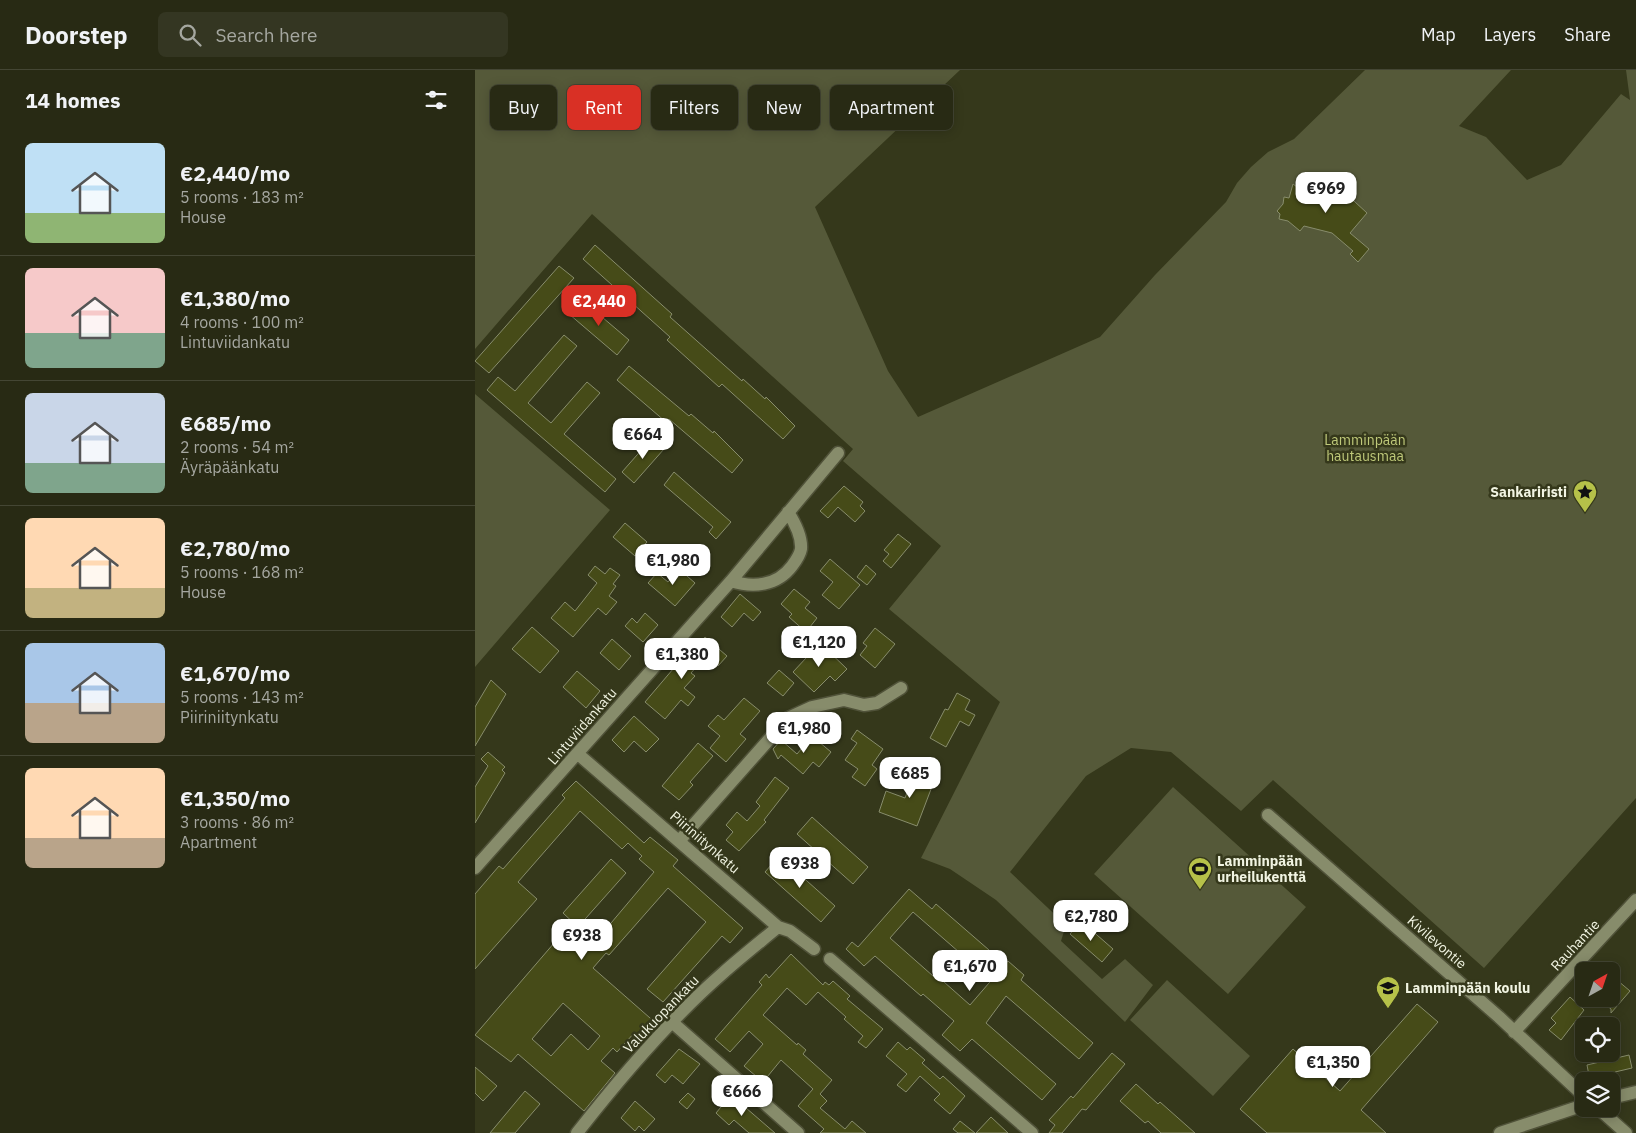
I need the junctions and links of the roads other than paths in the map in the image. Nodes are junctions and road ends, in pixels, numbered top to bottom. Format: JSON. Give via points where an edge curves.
{"nodes":[{"id":1,"x":839,"y":453,"type":"dead end"},
{"id":2,"x":788,"y":512,"type":"junction"},
{"id":3,"x":731,"y":580,"type":"junction"},
{"id":4,"x":901,"y":688,"type":"dead end"},
{"id":5,"x":578,"y":754,"type":"junction"},
{"id":6,"x":1268,"y":815,"type":"dead end"},
{"id":7,"x":680,"y":840,"type":"junction"},
{"id":8,"x":475,"y":868,"type":"edge"},
{"id":9,"x":1636,"y":900,"type":"edge"},
{"id":10,"x":779,"y":927,"type":"junction"},
{"id":11,"x":815,"y":949,"type":"dead end"},
{"id":12,"x":830,"y":959,"type":"dead end"},
{"id":13,"x":673,"y":1023,"type":"junction"},
{"id":14,"x":1515,"y":1032,"type":"junction"},
{"id":15,"x":1575,"y":1088,"type":"edge"},
{"id":16,"x":1636,"y":1092,"type":"edge"},
{"id":17,"x":1620,"y":1096,"type":"edge"},
{"id":18,"x":1575,"y":1108,"type":"edge"},
{"id":19,"x":1608,"y":1117,"type":"edge"},
{"id":20,"x":577,"y":1133,"type":"edge"},
{"id":21,"x":798,"y":1133,"type":"edge"},
{"id":22,"x":1033,"y":1133,"type":"edge"},
{"id":23,"x":1500,"y":1133,"type":"edge"},
{"id":24,"x":1626,"y":1133,"type":"edge"}],
"edges":[{"from":1,"to":2,"type":"street","name":"Lintuviidankatu"},
{"from":2,"to":3,"type":"street","name":"Lintuviidankatu"},
{"from":2,"to":3,"type":"street","via":[[798,531],[801,550],[788,571],[776,580],[759,585]]},
{"from":3,"to":5,"type":"street","name":"Lintuviidankatu"},
{"from":4,"to":7,"type":"street","via":[[877,703],[864,705],[843,700],[788,718]]},
{"from":5,"to":7,"type":"street","name":"Piiriniitynkatu"},
{"from":5,"to":8,"type":"street","name":"Lintuviidankatu"},
{"from":6,"to":14,"type":"street","name":"Kivilevontie"},
{"from":7,"to":10,"type":"street","name":"Piiriniitynkatu"},
{"from":9,"to":14,"type":"street","name":"Rauhantie"},
{"from":10,"to":11,"type":"street","name":"Piiriniitynkatu"},
{"from":10,"to":13,"type":"street","name":"Valukuopankatu","via":[[721,974]]},
{"from":12,"to":22,"type":"street"},
{"from":13,"to":20,"type":"street","name":"Valukuopankatu","via":[[628,1070]]},
{"from":13,"to":21,"type":"street"},
{"from":14,"to":15,"type":"street","name":"Kivilevontie"},
{"from":16,"to":17,"type":"street"},
{"from":18,"to":23,"type":"street"},
{"from":19,"to":24,"type":"street"}]}
